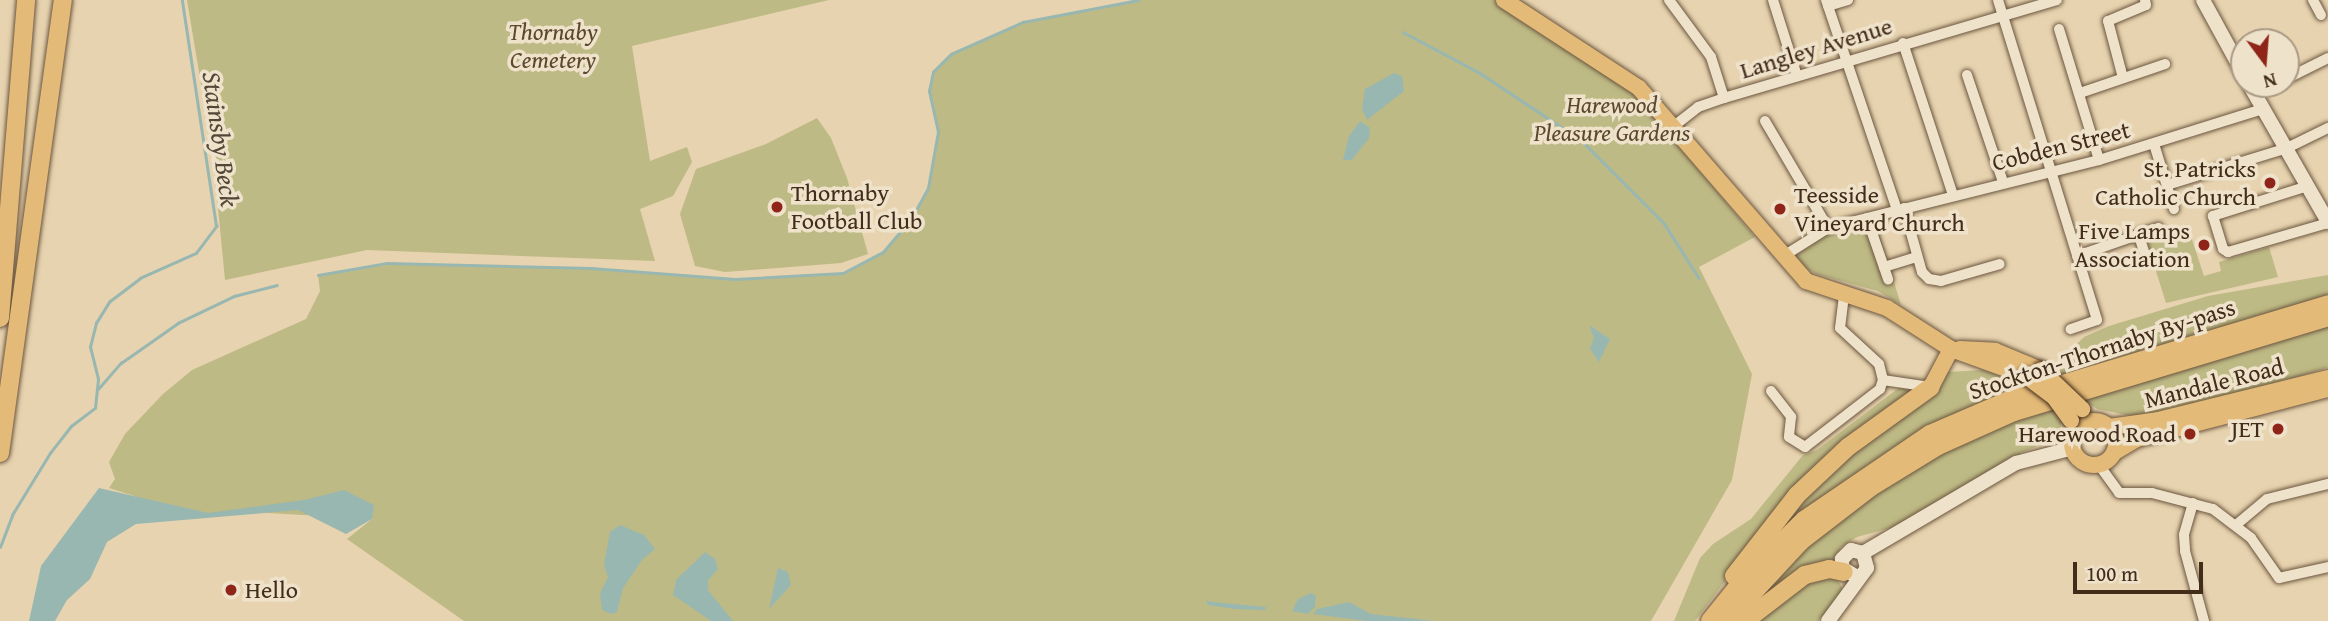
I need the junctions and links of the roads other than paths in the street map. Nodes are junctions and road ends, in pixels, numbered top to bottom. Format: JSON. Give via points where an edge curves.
{"nodes":[{"id":1,"x":26,"y":0,"type":"edge"},
{"id":2,"x":63,"y":0,"type":"edge"},
{"id":3,"x":1504,"y":0,"type":"edge"},
{"id":4,"x":1669,"y":0,"type":"edge"},
{"id":5,"x":1773,"y":0,"type":"edge"},
{"id":6,"x":1847,"y":0,"type":"edge"},
{"id":7,"x":1998,"y":0,"type":"edge"},
{"id":8,"x":2057,"y":0,"type":"edge"},
{"id":9,"x":2144,"y":0,"type":"edge"},
{"id":10,"x":2313,"y":0,"type":"edge"},
{"id":11,"x":2206,"y":1,"type":"edge"},
{"id":12,"x":1827,"y":3,"type":"edge"},
{"id":13,"x":2003,"y":14,"type":"junction"},
{"id":14,"x":2321,"y":15,"type":"dead end"},
{"id":15,"x":2059,"y":29,"type":"dead end"},
{"id":16,"x":1903,"y":43,"type":"junction"},
{"id":17,"x":2230,"y":48,"type":"edge"},
{"id":18,"x":2328,"y":58,"type":"edge"},
{"id":19,"x":1845,"y":61,"type":"junction"},
{"id":20,"x":2165,"y":64,"type":"dead end"},
{"id":21,"x":2300,"y":72,"type":"edge"},
{"id":22,"x":1967,"y":75,"type":"dead end"},
{"id":23,"x":1797,"y":76,"type":"junction"},
{"id":24,"x":2123,"y":78,"type":"junction"},
{"id":25,"x":2080,"y":93,"type":"junction"},
{"id":26,"x":1724,"y":98,"type":"junction"},
{"id":27,"x":2257,"y":98,"type":"edge"},
{"id":28,"x":2263,"y":109,"type":"junction"},
{"id":29,"x":1765,"y":121,"type":"dead end"},
{"id":30,"x":1674,"y":126,"type":"junction"},
{"id":31,"x":2328,"y":128,"type":"edge"},
{"id":32,"x":2154,"y":144,"type":"junction"},
{"id":33,"x":2287,"y":148,"type":"junction"},
{"id":34,"x":2099,"y":160,"type":"junction"},
{"id":35,"x":2053,"y":170,"type":"junction"},
{"id":36,"x":2003,"y":182,"type":"junction"},
{"id":37,"x":2167,"y":185,"type":"junction"},
{"id":38,"x":2308,"y":186,"type":"junction"},
{"id":39,"x":1953,"y":195,"type":"junction"},
{"id":40,"x":1900,"y":209,"type":"junction"},
{"id":41,"x":2174,"y":209,"type":"dead end"},
{"id":42,"x":1867,"y":218,"type":"junction"},
{"id":43,"x":2328,"y":223,"type":"edge"},
{"id":44,"x":1828,"y":228,"type":"junction"},
{"id":45,"x":2158,"y":228,"type":"dead end"},
{"id":46,"x":2139,"y":236,"type":"junction"},
{"id":47,"x":2077,"y":256,"type":"junction"},
{"id":48,"x":1783,"y":257,"type":"junction"},
{"id":49,"x":1917,"y":257,"type":"junction"},
{"id":50,"x":2146,"y":258,"type":"dead end"},
{"id":51,"x":2000,"y":264,"type":"dead end"},
{"id":52,"x":1884,"y":267,"type":"junction"},
{"id":53,"x":28,"y":269,"type":"junction"},
{"id":54,"x":1973,"y":271,"type":"junction"},
{"id":55,"x":1888,"y":279,"type":"dead end"},
{"id":56,"x":1977,"y":283,"type":"dead end"},
{"id":57,"x":1843,"y":294,"type":"junction"},
{"id":58,"x":2328,"y":304,"type":"edge"},
{"id":59,"x":2328,"y":317,"type":"edge"},
{"id":60,"x":0,"y":318,"type":"edge"},
{"id":61,"x":2071,"y":329,"type":"dead end"},
{"id":62,"x":1951,"y":349,"type":"junction"},
{"id":63,"x":2328,"y":378,"type":"edge"},
{"id":64,"x":1883,"y":380,"type":"junction"},
{"id":65,"x":1931,"y":387,"type":"junction"},
{"id":66,"x":2328,"y":389,"type":"edge"},
{"id":67,"x":1770,"y":391,"type":"dead end"},
{"id":68,"x":0,"y":409,"type":"edge"},
{"id":69,"x":2102,"y":424,"type":"junction"},
{"id":70,"x":2075,"y":428,"type":"junction"},
{"id":71,"x":2115,"y":452,"type":"junction"},
{"id":72,"x":0,"y":453,"type":"edge"},
{"id":73,"x":2099,"y":465,"type":"junction"},
{"id":74,"x":2328,"y":484,"type":"edge"},
{"id":75,"x":2193,"y":503,"type":"junction"},
{"id":76,"x":2236,"y":525,"type":"junction"},
{"id":77,"x":1863,"y":553,"type":"junction"},
{"id":78,"x":2328,"y":567,"type":"edge"},
{"id":79,"x":1850,"y":574,"type":"junction"},
{"id":80,"x":1701,"y":621,"type":"edge"},
{"id":81,"x":1710,"y":621,"type":"edge"},
{"id":82,"x":1727,"y":621,"type":"edge"},
{"id":83,"x":1745,"y":621,"type":"edge"},
{"id":84,"x":1828,"y":621,"type":"edge"},
{"id":85,"x":2204,"y":621,"type":"edge"}],
"edges":[{"from":1,"to":60,"type":"highway"},
{"from":2,"to":53,"type":"highway"},
{"from":3,"to":30,"type":"main road","via":[[1639,88]]},
{"from":4,"to":26,"type":"street","via":[[1711,57]]},
{"from":5,"to":23,"type":"street"},
{"from":6,"to":12,"type":"street"},
{"from":7,"to":13,"type":"street"},
{"from":8,"to":13,"type":"street","name":"Langley Avenue"},
{"from":9,"to":24,"type":"street","via":[[2146,5],[2108,21]]},
{"from":10,"to":14,"type":"street"},
{"from":11,"to":17,"type":"main road"},
{"from":12,"to":19,"type":"street"},
{"from":13,"to":16,"type":"street","name":"Langley Avenue"},
{"from":13,"to":35,"type":"street"},
{"from":15,"to":25,"type":"street"},
{"from":16,"to":19,"type":"street","name":"Langley Avenue"},
{"from":16,"to":39,"type":"street"},
{"from":18,"to":21,"type":"street"},
{"from":19,"to":23,"type":"street","name":"Langley Avenue"},
{"from":19,"to":40,"type":"street"},
{"from":20,"to":24,"type":"street"},
{"from":22,"to":36,"type":"street"},
{"from":23,"to":26,"type":"street","name":"Langley Avenue"},
{"from":24,"to":25,"type":"street"},
{"from":25,"to":34,"type":"street"},
{"from":26,"to":30,"type":"street","name":"Langley Avenue","via":[[1698,107]]},
{"from":27,"to":28,"type":"main road"},
{"from":28,"to":32,"type":"street","name":"Cobden Street"},
{"from":28,"to":33,"type":"main road"},
{"from":29,"to":44,"type":"street"},
{"from":30,"to":48,"type":"main road"},
{"from":31,"to":33,"type":"street"},
{"from":32,"to":34,"type":"street","name":"Cobden Street"},
{"from":32,"to":37,"type":"street"},
{"from":33,"to":37,"type":"street"},
{"from":33,"to":38,"type":"main road"},
{"from":34,"to":35,"type":"street","name":"Cobden Street"},
{"from":35,"to":36,"type":"street","name":"Cobden Street"},
{"from":35,"to":47,"type":"street"},
{"from":36,"to":39,"type":"street","name":"Cobden Street"},
{"from":37,"to":41,"type":"street"},
{"from":38,"to":43,"type":"main road"},
{"from":38,"to":43,"type":"street","via":[[2213,216],[2228,252]]},
{"from":39,"to":40,"type":"street","name":"Cobden Street"},
{"from":40,"to":42,"type":"street","name":"Cobden Street"},
{"from":40,"to":49,"type":"street"},
{"from":42,"to":44,"type":"street","name":"Cobden Street"},
{"from":42,"to":52,"type":"street"},
{"from":44,"to":48,"type":"street","name":"Cobden Street"},
{"from":45,"to":46,"type":"street"},
{"from":46,"to":47,"type":"street"},
{"from":46,"to":50,"type":"street"},
{"from":47,"to":61,"type":"street","via":[[2097,320]]},
{"from":48,"to":57,"type":"main road","via":[[1806,281]]},
{"from":49,"to":52,"type":"street"},
{"from":49,"to":54,"type":"street","via":[[1929,279],[1941,281]]},
{"from":51,"to":54,"type":"street"},
{"from":52,"to":55,"type":"street"},
{"from":53,"to":68,"type":"highway"},
{"from":53,"to":72,"type":"highway"},
{"from":54,"to":56,"type":"street"},
{"from":57,"to":62,"type":"main road","via":[[1887,308]]},
{"from":57,"to":64,"type":"street","via":[[1840,328],[1879,364]]},
{"from":58,"to":81,"type":"highway","name":"Stockton-Thornaby By-pass","via":[[2009,400],[1930,434],[1804,520],[1743,580]]},
{"from":59,"to":82,"type":"highway","name":"Stockton-Thornaby By-pass","via":[[2014,412],[1938,446],[1871,487],[1801,541]]},
{"from":62,"to":65,"type":"main road"},
{"from":62,"to":70,"type":"main road","bridge":true,"via":[[2033,373]]},
{"from":63,"to":69,"type":"main road","name":"Mandale Road","via":[[2139,425]]},
{"from":64,"to":65,"type":"street"},
{"from":64,"to":67,"type":"street","via":[[1874,394],[1805,447],[1792,442],[1787,430],[1791,418]]},
{"from":65,"to":80,"type":"highway","via":[[1848,447],[1797,495]]},
{"from":66,"to":71,"type":"main road","name":"Mandale Road","via":[[2137,439]]},
{"from":69,"to":70,"type":"main road"},
{"from":69,"to":70,"type":"main road"},
{"from":69,"to":71,"type":"main road","via":[[2116,439]]},
{"from":70,"to":73,"type":"main road","via":[[2085,464]]},
{"from":70,"to":77,"type":"main road"},
{"from":71,"to":73,"type":"main road","name":"Mandale Road"},
{"from":73,"to":75,"type":"street","via":[[2119,493],[2152,493]]},
{"from":74,"to":76,"type":"street","via":[[2267,499]]},
{"from":75,"to":76,"type":"street","via":[[2213,509]]},
{"from":75,"to":85,"type":"street","via":[[2184,535],[2185,551]]},
{"from":76,"to":78,"type":"street","via":[[2265,554],[2279,578]]},
{"from":77,"to":79,"type":"main road","via":[[1867,568]]},
{"from":77,"to":79,"type":"main road","via":[[1855,550],[1844,555]]},
{"from":79,"to":83,"type":"highway","via":[[1829,569],[1805,575]]},
{"from":79,"to":84,"type":"main road","via":[[1847,600]]}]}
